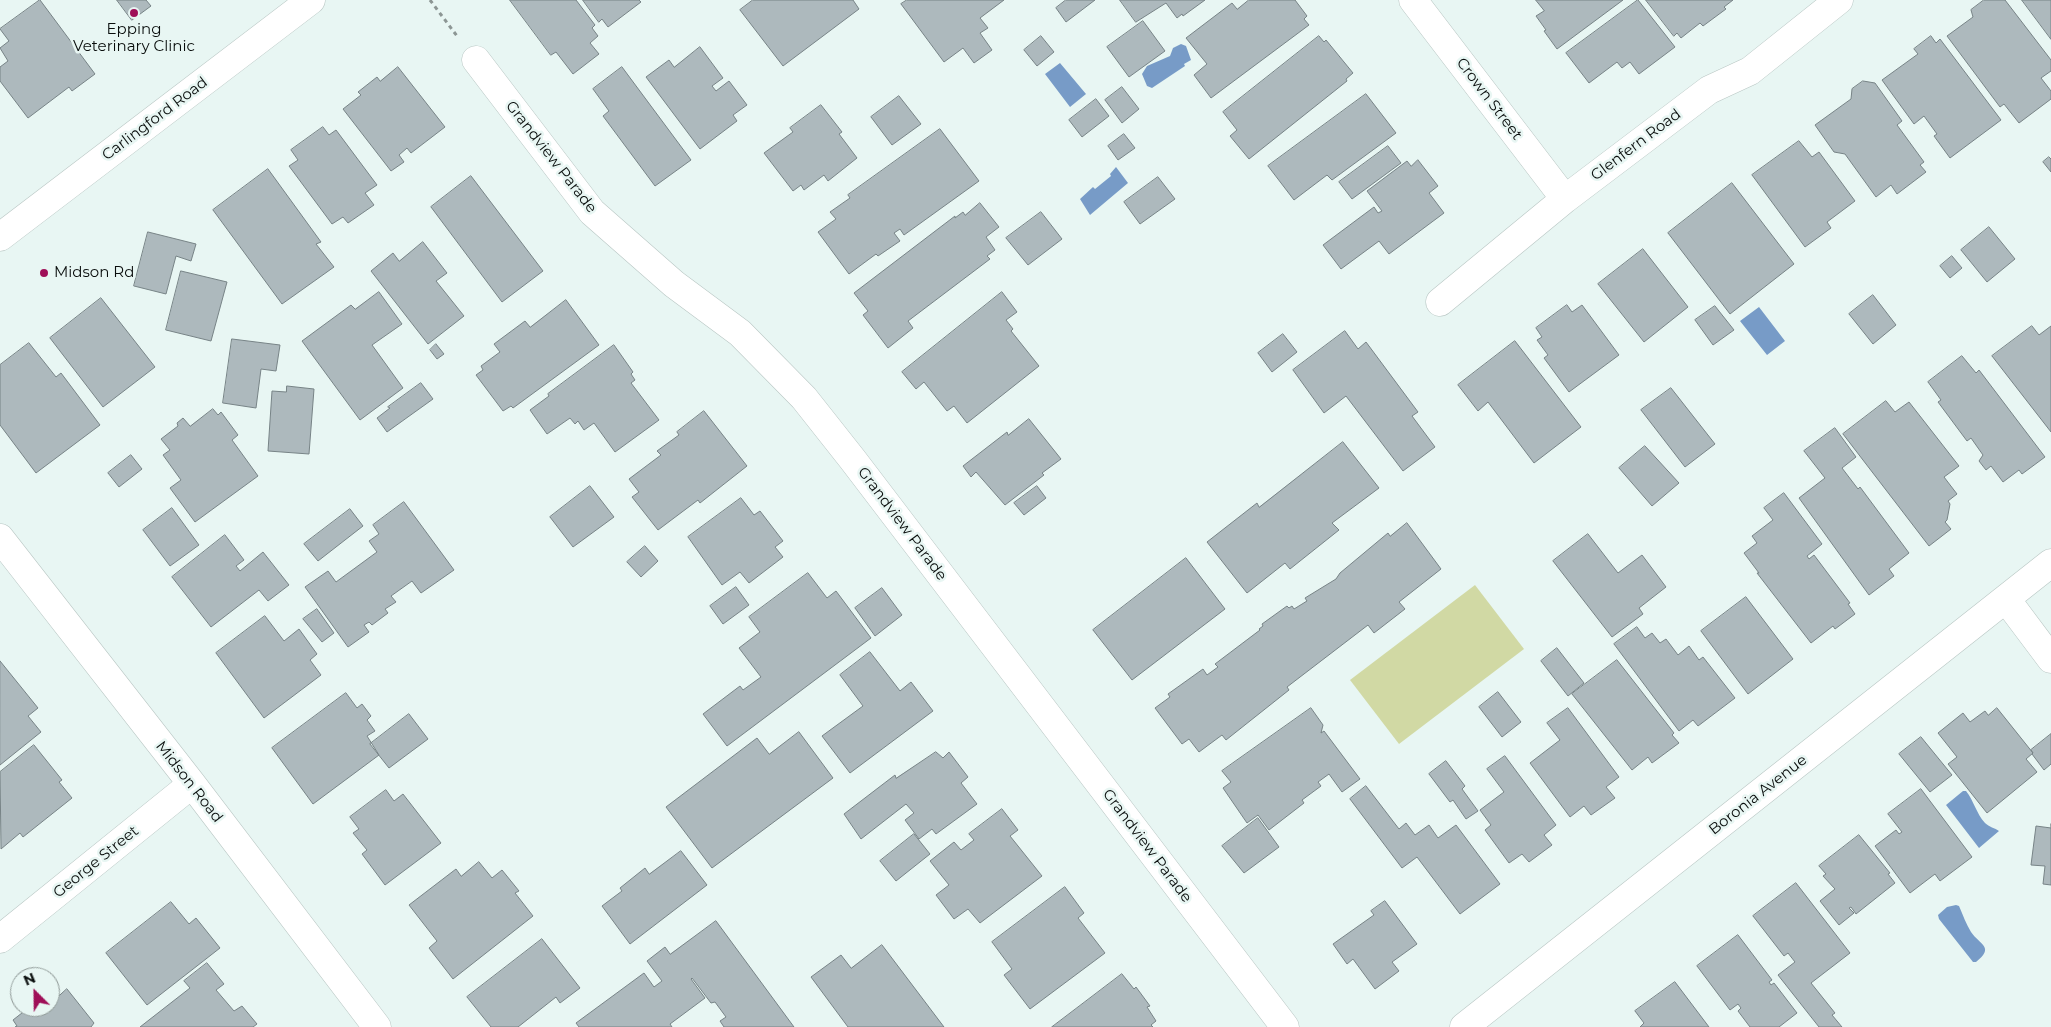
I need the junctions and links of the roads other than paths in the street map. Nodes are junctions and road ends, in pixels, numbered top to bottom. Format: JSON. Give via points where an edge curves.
{"nodes":[{"id":1,"x":311,"y":0,"type":"edge"},
{"id":2,"x":1413,"y":0,"type":"edge"},
{"id":3,"x":1839,"y":0,"type":"edge"},
{"id":4,"x":476,"y":60,"type":"road end"},
{"id":5,"x":1565,"y":199,"type":"junction"},
{"id":6,"x":0,"y":237,"type":"edge"},
{"id":7,"x":1440,"y":302,"type":"dead end"},
{"id":8,"x":0,"y":538,"type":"edge"},
{"id":9,"x":2051,"y":563,"type":"edge"},
{"id":10,"x":2006,"y":599,"type":"junction"},
{"id":11,"x":2051,"y":659,"type":"edge"},
{"id":12,"x":192,"y":784,"type":"junction"},
{"id":13,"x":0,"y":939,"type":"edge"},
{"id":14,"x":377,"y":1027,"type":"edge"},
{"id":15,"x":1285,"y":1027,"type":"edge"},
{"id":16,"x":1464,"y":1027,"type":"edge"}],
"edges":[{"from":1,"to":6,"type":"street","name":"Carlingford Road"},
{"from":2,"to":5,"type":"street","name":"Crown Street"},
{"from":3,"to":5,"type":"street","name":"Glenfern Road","via":[[1750,71],[1709,90]]},
{"from":4,"to":15,"type":"street","name":"Grandview Parade","via":[[592,212],[674,284],[740,334],[804,398]]},
{"from":5,"to":7,"type":"street","name":"Glenfern Road"},
{"from":8,"to":12,"type":"street","name":"Midson Road"},
{"from":9,"to":10,"type":"street","name":"Boronia Avenue"},
{"from":10,"to":11,"type":"street"},
{"from":10,"to":16,"type":"street","name":"Boronia Avenue"},
{"from":12,"to":13,"type":"street","name":"George Street"},
{"from":12,"to":14,"type":"street","name":"Midson Road"}]}
